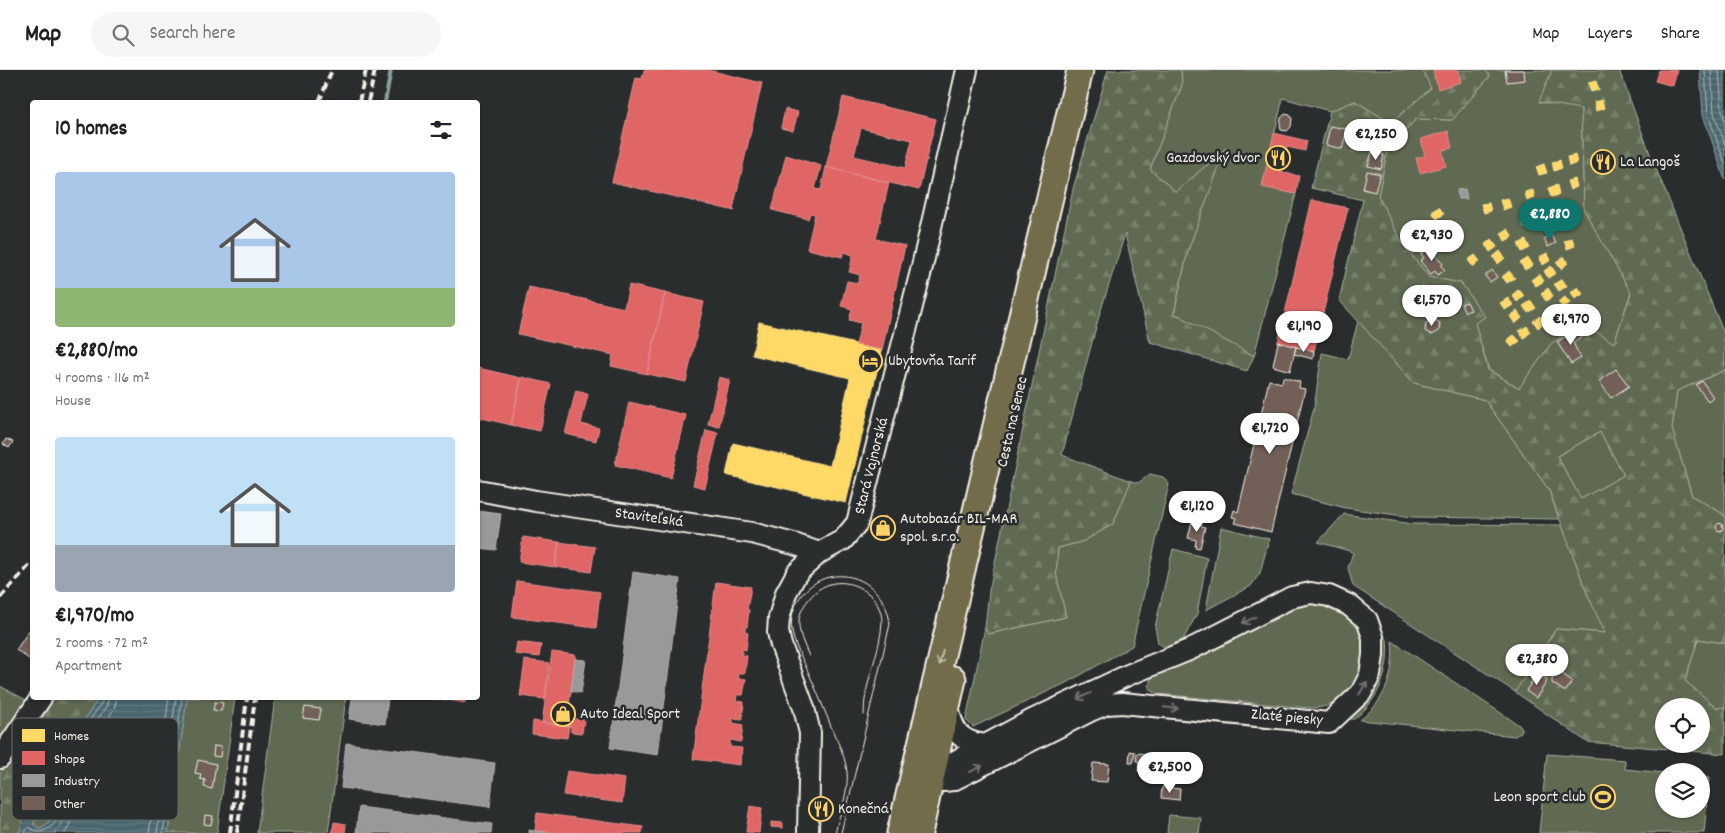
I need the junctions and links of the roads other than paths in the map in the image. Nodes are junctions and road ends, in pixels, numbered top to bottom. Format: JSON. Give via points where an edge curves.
{"nodes":[{"id":1,"x":967,"y":70,"type":"edge"},
{"id":2,"x":1080,"y":70,"type":"edge"},
{"id":3,"x":1096,"y":70,"type":"edge"},
{"id":4,"x":480,"y":490,"type":"edge"},
{"id":5,"x":819,"y":553,"type":"junction"},
{"id":6,"x":40,"y":700,"type":"edge"},
{"id":7,"x":947,"y":704,"type":"junction"},
{"id":8,"x":27,"y":718,"type":"edge"},
{"id":9,"x":925,"y":722,"type":"junction"},
{"id":10,"x":12,"y":740,"type":"edge"},
{"id":11,"x":986,"y":745,"type":"junction"},
{"id":12,"x":0,"y":758,"type":"edge"},
{"id":13,"x":932,"y":774,"type":"junction"},
{"id":14,"x":905,"y":806,"type":"junction"},
{"id":15,"x":808,"y":833,"type":"edge"},
{"id":16,"x":900,"y":833,"type":"edge"},
{"id":17,"x":919,"y":833,"type":"edge"}],
"edges":[{"from":1,"to":5,"type":"street","name":"Stará Vajnorská","via":[[858,522],[843,540]]},
{"from":2,"to":9,"type":"main road","name":"Cesta na Senec","one_way":true},
{"from":3,"to":7,"type":"main road","name":"Cesta na Senec"},
{"from":4,"to":5,"type":"street","name":"Staviteľská","via":[[536,502],[752,533]]},
{"from":5,"to":15,"type":"street","name":"Stará Vajnorská","via":[[797,573],[790,585],[781,606],[778,625],[781,645],[810,733]]},
{"from":6,"to":8,"type":"street"},
{"from":7,"to":11,"type":"street","via":[[952,724],[959,735],[970,742]]},
{"from":7,"to":13,"type":"main road","name":"Cesta na Senec"},
{"from":9,"to":13,"type":"street","name":"Cesta na Senec"},
{"from":9,"to":14,"type":"main road","name":"Cesta na Senec"},
{"from":10,"to":12,"type":"street"},
{"from":11,"to":13,"type":"street","name":"Zlaté piesky"},
{"from":13,"to":11,"type":"street","name":"Zlaté piesky","one_way":true,"via":[[944,781],[954,780],[1107,704],[1329,723],[1361,693],[1370,676],[1373,637],[1367,620],[1349,605],[1330,596],[1311,593],[1292,597],[1189,650],[1121,678]]},
{"from":13,"to":14,"type":"street","name":"Zlaté piesky"},
{"from":13,"to":17,"type":"main road","name":"Cesta na Senec"},
{"from":14,"to":16,"type":"main road","name":"Cesta na Senec"}]}
